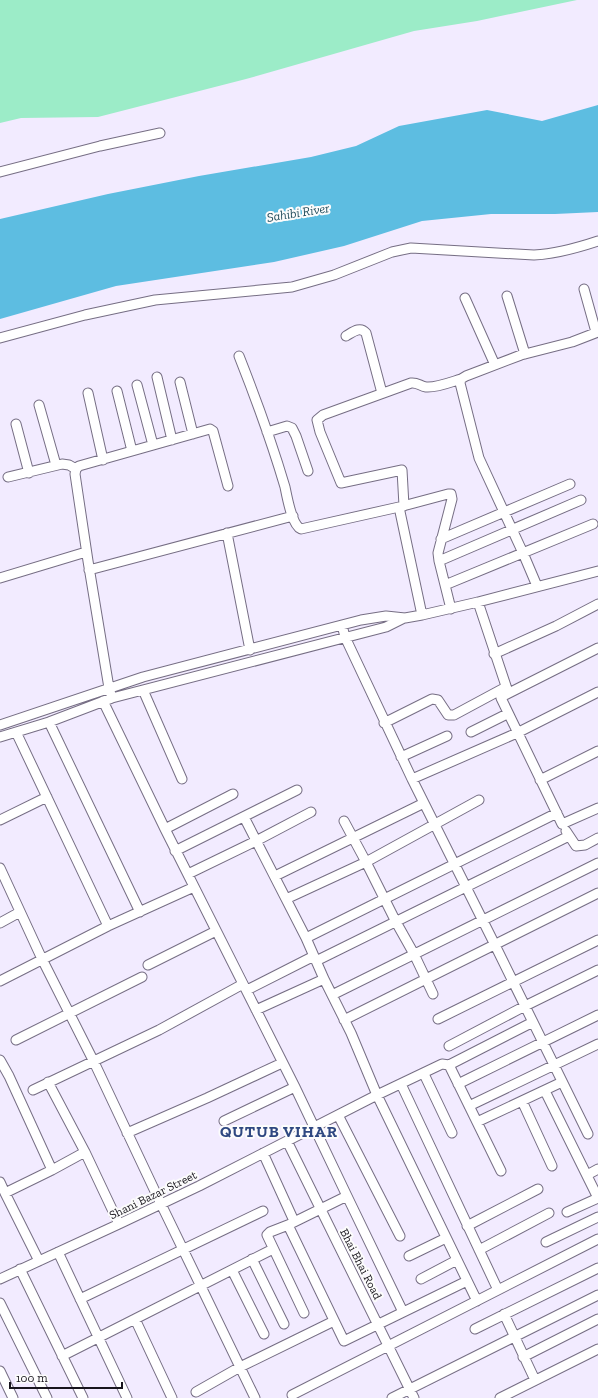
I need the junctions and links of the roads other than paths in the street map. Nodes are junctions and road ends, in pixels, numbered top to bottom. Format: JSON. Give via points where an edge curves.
{"nodes":[{"id":1,"x":160,"y":133,"type":"dead end"},
{"id":2,"x":0,"y":172,"type":"edge"},
{"id":3,"x":598,"y":241,"type":"edge"},
{"id":4,"x":584,"y":289,"type":"dead end"},
{"id":5,"x":507,"y":296,"type":"dead end"},
{"id":6,"x":465,"y":298,"type":"dead end"},
{"id":7,"x":597,"y":332,"type":"edge"},
{"id":8,"x":346,"y":336,"type":"dead end"},
{"id":9,"x":0,"y":338,"type":"edge"},
{"id":10,"x":526,"y":354,"type":"junction"},
{"id":11,"x":240,"y":356,"type":"dead end"},
{"id":12,"x":495,"y":364,"type":"junction"},
{"id":13,"x":157,"y":377,"type":"dead end"},
{"id":14,"x":461,"y":380,"type":"junction"},
{"id":15,"x":180,"y":382,"type":"dead end"},
{"id":16,"x":137,"y":385,"type":"dead end"},
{"id":17,"x":117,"y":391,"type":"dead end"},
{"id":18,"x":88,"y":393,"type":"dead end"},
{"id":19,"x":382,"y":393,"type":"junction"},
{"id":20,"x":39,"y":405,"type":"dead end"},
{"id":21,"x":16,"y":424,"type":"dead end"},
{"id":22,"x":267,"y":432,"type":"junction"},
{"id":23,"x":193,"y":434,"type":"junction"},
{"id":24,"x":172,"y":440,"type":"junction"},
{"id":25,"x":153,"y":445,"type":"junction"},
{"id":26,"x":132,"y":451,"type":"junction"},
{"id":27,"x":103,"y":460,"type":"junction"},
{"id":28,"x":56,"y":465,"type":"junction"},
{"id":29,"x":76,"y":469,"type":"junction"},
{"id":30,"x":308,"y":471,"type":"dead end"},
{"id":31,"x":29,"y":473,"type":"junction"},
{"id":32,"x":8,"y":477,"type":"dead end"},
{"id":33,"x":570,"y":484,"type":"dead end"},
{"id":34,"x":228,"y":486,"type":"dead end"},
{"id":35,"x":581,"y":500,"type":"dead end"},
{"id":36,"x":401,"y":506,"type":"junction"},
{"id":37,"x":503,"y":512,"type":"junction"},
{"id":38,"x":293,"y":516,"type":"junction"},
{"id":39,"x":593,"y":524,"type":"dead end"},
{"id":40,"x":512,"y":530,"type":"junction"},
{"id":41,"x":227,"y":533,"type":"junction"},
{"id":42,"x":441,"y":538,"type":"junction"},
{"id":43,"x":86,"y":552,"type":"junction"},
{"id":44,"x":523,"y":553,"type":"junction"},
{"id":45,"x":439,"y":561,"type":"junction"},
{"id":46,"x":89,"y":570,"type":"junction"},
{"id":47,"x":598,"y":571,"type":"edge"},
{"id":48,"x":0,"y":578,"type":"edge"},
{"id":49,"x":445,"y":585,"type":"junction"},
{"id":50,"x":537,"y":586,"type":"junction"},
{"id":51,"x":478,"y":602,"type":"junction"},
{"id":52,"x":598,"y":604,"type":"edge"},
{"id":53,"x":451,"y":609,"type":"junction"},
{"id":54,"x":422,"y":615,"type":"junction"},
{"id":55,"x":405,"y":618,"type":"junction"},
{"id":56,"x":342,"y":625,"type":"junction"},
{"id":57,"x":345,"y":637,"type":"junction"},
{"id":58,"x":598,"y":648,"type":"edge"},
{"id":59,"x":250,"y":650,"type":"junction"},
{"id":60,"x":494,"y":654,"type":"junction"},
{"id":61,"x":109,"y":688,"type":"junction"},
{"id":62,"x":143,"y":690,"type":"junction"},
{"id":63,"x":507,"y":690,"type":"junction"},
{"id":64,"x":598,"y":692,"type":"edge"},
{"id":65,"x":112,"y":698,"type":"junction"},
{"id":66,"x":103,"y":701,"type":"junction"},
{"id":67,"x":508,"y":714,"type":"junction"},
{"id":68,"x":49,"y":722,"type":"junction"},
{"id":69,"x":384,"y":723,"type":"junction"},
{"id":70,"x":0,"y":725,"type":"edge"},
{"id":71,"x":16,"y":732,"type":"junction"},
{"id":72,"x":471,"y":732,"type":"dead end"},
{"id":73,"x":517,"y":733,"type":"junction"},
{"id":74,"x":448,"y":736,"type":"dead end"},
{"id":75,"x":0,"y":737,"type":"edge"},
{"id":76,"x":598,"y":751,"type":"edge"},
{"id":77,"x":401,"y":758,"type":"junction"},
{"id":78,"x":182,"y":779,"type":"dead end"},
{"id":79,"x":412,"y":779,"type":"junction"},
{"id":80,"x":540,"y":780,"type":"junction"},
{"id":81,"x":297,"y":790,"type":"dead end"},
{"id":82,"x":233,"y":794,"type":"dead end"},
{"id":83,"x":47,"y":798,"type":"junction"},
{"id":84,"x":479,"y":800,"type":"dead end"},
{"id":85,"x":424,"y":803,"type":"junction"},
{"id":86,"x":311,"y":812,"type":"dead end"},
{"id":87,"x":597,"y":812,"type":"edge"},
{"id":88,"x":557,"y":813,"type":"junction"},
{"id":89,"x":244,"y":817,"type":"junction"},
{"id":90,"x":0,"y":820,"type":"edge"},
{"id":91,"x":344,"y":821,"type":"dead end"},
{"id":92,"x":434,"y":824,"type":"junction"},
{"id":93,"x":562,"y":824,"type":"junction"},
{"id":94,"x":165,"y":829,"type":"junction"},
{"id":95,"x":569,"y":836,"type":"junction"},
{"id":96,"x":354,"y":838,"type":"junction"},
{"id":97,"x":598,"y":838,"type":"edge"},
{"id":98,"x":256,"y":841,"type":"junction"},
{"id":99,"x":176,"y":850,"type":"junction"},
{"id":100,"x":366,"y":862,"type":"junction"},
{"id":101,"x":454,"y":863,"type":"junction"},
{"id":102,"x":598,"y":863,"type":"edge"},
{"id":103,"x":0,"y":868,"type":"edge"},
{"id":104,"x":188,"y":874,"type":"junction"},
{"id":105,"x":275,"y":876,"type":"junction"},
{"id":106,"x":194,"y":887,"type":"junction"},
{"id":107,"x":466,"y":887,"type":"junction"},
{"id":108,"x":598,"y":893,"type":"edge"},
{"id":109,"x":286,"y":898,"type":"junction"},
{"id":110,"x":385,"y":898,"type":"junction"},
{"id":111,"x":20,"y":912,"type":"junction"},
{"id":112,"x":140,"y":912,"type":"junction"},
{"id":113,"x":483,"y":920,"type":"junction"},
{"id":114,"x":0,"y":922,"type":"edge"},
{"id":115,"x":396,"y":922,"type":"junction"},
{"id":116,"x":108,"y":926,"type":"junction"},
{"id":117,"x":216,"y":931,"type":"junction"},
{"id":118,"x":306,"y":938,"type":"junction"},
{"id":119,"x":598,"y":940,"type":"edge"},
{"id":120,"x":495,"y":945,"type":"junction"},
{"id":121,"x":414,"y":954,"type":"junction"},
{"id":122,"x":42,"y":959,"type":"junction"},
{"id":123,"x":315,"y":959,"type":"junction"},
{"id":124,"x":148,"y":965,"type":"dead end"},
{"id":125,"x":598,"y":970,"type":"edge"},
{"id":126,"x":142,"y":977,"type":"dead end"},
{"id":127,"x":425,"y":978,"type":"junction"},
{"id":128,"x":324,"y":979,"type":"junction"},
{"id":129,"x":0,"y":981,"type":"edge"},
{"id":130,"x":512,"y":981,"type":"junction"},
{"id":131,"x":245,"y":987,"type":"junction"},
{"id":132,"x":433,"y":994,"type":"dead end"},
{"id":133,"x":332,"y":995,"type":"junction"},
{"id":134,"x":525,"y":1006,"type":"junction"},
{"id":135,"x":256,"y":1010,"type":"junction"},
{"id":136,"x":69,"y":1013,"type":"junction"},
{"id":137,"x":598,"y":1015,"type":"edge"},
{"id":138,"x":438,"y":1019,"type":"dead end"},
{"id":139,"x":344,"y":1020,"type":"junction"},
{"id":140,"x":533,"y":1022,"type":"junction"},
{"id":141,"x":16,"y":1040,"type":"dead end"},
{"id":142,"x":543,"y":1042,"type":"junction"},
{"id":143,"x":598,"y":1044,"type":"edge"},
{"id":144,"x":449,"y":1046,"type":"dead end"},
{"id":145,"x":0,"y":1060,"type":"edge"},
{"id":146,"x":94,"y":1062,"type":"junction"},
{"id":147,"x":282,"y":1063,"type":"junction"},
{"id":148,"x":449,"y":1065,"type":"junction"},
{"id":149,"x":554,"y":1065,"type":"junction"},
{"id":150,"x":424,"y":1074,"type":"junction"},
{"id":151,"x":9,"y":1076,"type":"junction"},
{"id":152,"x":0,"y":1080,"type":"edge"},
{"id":153,"x":48,"y":1082,"type":"junction"},
{"id":154,"x":562,"y":1082,"type":"junction"},
{"id":155,"x":401,"y":1084,"type":"junction"},
{"id":156,"x":458,"y":1084,"type":"junction"},
{"id":157,"x":295,"y":1087,"type":"junction"},
{"id":158,"x":33,"y":1090,"type":"dead end"},
{"id":159,"x":545,"y":1091,"type":"junction"},
{"id":160,"x":377,"y":1095,"type":"junction"},
{"id":161,"x":522,"y":1101,"type":"junction"},
{"id":162,"x":469,"y":1106,"type":"junction"},
{"id":163,"x":338,"y":1114,"type":"junction"},
{"id":164,"x":224,"y":1121,"type":"dead end"},
{"id":165,"x":477,"y":1122,"type":"junction"},
{"id":166,"x":314,"y":1127,"type":"junction"},
{"id":167,"x":127,"y":1132,"type":"junction"},
{"id":168,"x":452,"y":1133,"type":"dead end"},
{"id":169,"x":588,"y":1134,"type":"dead end"},
{"id":170,"x":287,"y":1141,"type":"junction"},
{"id":171,"x":85,"y":1152,"type":"junction"},
{"id":172,"x":263,"y":1153,"type":"junction"},
{"id":173,"x":552,"y":1166,"type":"dead end"},
{"id":174,"x":598,"y":1169,"type":"edge"},
{"id":175,"x":52,"y":1170,"type":"junction"},
{"id":176,"x":501,"y":1171,"type":"dead end"},
{"id":177,"x":587,"y":1175,"type":"junction"},
{"id":178,"x":0,"y":1182,"type":"edge"},
{"id":179,"x":538,"y":1189,"type":"dead end"},
{"id":180,"x":5,"y":1193,"type":"junction"},
{"id":181,"x":347,"y":1196,"type":"junction"},
{"id":182,"x":161,"y":1204,"type":"junction"},
{"id":183,"x":320,"y":1209,"type":"junction"},
{"id":184,"x":263,"y":1211,"type":"dead end"},
{"id":185,"x":566,"y":1212,"type":"dead end"},
{"id":186,"x":549,"y":1213,"type":"dead end"},
{"id":187,"x":598,"y":1217,"type":"edge"},
{"id":188,"x":291,"y":1223,"type":"junction"},
{"id":189,"x":119,"y":1224,"type":"junction"},
{"id":190,"x":467,"y":1226,"type":"junction"},
{"id":191,"x":400,"y":1236,"type":"dead end"},
{"id":192,"x":446,"y":1238,"type":"junction"},
{"id":193,"x":598,"y":1239,"type":"edge"},
{"id":194,"x":546,"y":1242,"type":"dead end"},
{"id":195,"x":273,"y":1249,"type":"junction"},
{"id":196,"x":183,"y":1250,"type":"junction"},
{"id":197,"x":479,"y":1250,"type":"junction"},
{"id":198,"x":58,"y":1252,"type":"junction"},
{"id":199,"x":409,"y":1256,"type":"dead end"},
{"id":200,"x":252,"y":1259,"type":"junction"},
{"id":201,"x":457,"y":1260,"type":"junction"},
{"id":202,"x":39,"y":1261,"type":"junction"},
{"id":203,"x":598,"y":1268,"type":"edge"},
{"id":204,"x":20,"y":1269,"type":"junction"},
{"id":205,"x":232,"y":1270,"type":"junction"},
{"id":206,"x":0,"y":1279,"type":"edge"},
{"id":207,"x":421,"y":1279,"type":"dead end"},
{"id":208,"x":467,"y":1281,"type":"junction"},
{"id":209,"x":200,"y":1286,"type":"junction"},
{"id":210,"x":498,"y":1290,"type":"junction"},
{"id":211,"x":598,"y":1296,"type":"edge"},
{"id":212,"x":80,"y":1299,"type":"junction"},
{"id":213,"x":477,"y":1301,"type":"junction"},
{"id":214,"x":0,"y":1302,"type":"edge"},
{"id":215,"x":403,"y":1312,"type":"junction"},
{"id":216,"x":304,"y":1313,"type":"dead end"},
{"id":217,"x":504,"y":1314,"type":"junction"},
{"id":218,"x":135,"y":1319,"type":"junction"},
{"id":219,"x":598,"y":1319,"type":"edge"},
{"id":220,"x":334,"y":1321,"type":"junction"},
{"id":221,"x":284,"y":1324,"type":"dead end"},
{"id":222,"x":378,"y":1325,"type":"junction"},
{"id":223,"x":475,"y":1329,"type":"dead end"},
{"id":224,"x":264,"y":1334,"type":"dead end"},
{"id":225,"x":98,"y":1337,"type":"junction"},
{"id":226,"x":515,"y":1337,"type":"junction"},
{"id":227,"x":389,"y":1346,"type":"junction"},
{"id":228,"x":598,"y":1349,"type":"edge"},
{"id":229,"x":62,"y":1356,"type":"junction"},
{"id":230,"x":523,"y":1357,"type":"junction"},
{"id":231,"x":240,"y":1367,"type":"junction"},
{"id":232,"x":0,"y":1371,"type":"edge"},
{"id":233,"x":535,"y":1380,"type":"junction"},
{"id":234,"x":410,"y":1389,"type":"junction"},
{"id":235,"x":196,"y":1392,"type":"dead end"},
{"id":236,"x":292,"y":1395,"type":"dead end"},
{"id":237,"x":13,"y":1398,"type":"edge"},
{"id":238,"x":47,"y":1398,"type":"edge"},
{"id":239,"x":83,"y":1398,"type":"edge"},
{"id":240,"x":127,"y":1398,"type":"edge"},
{"id":241,"x":172,"y":1398,"type":"edge"},
{"id":242,"x":255,"y":1398,"type":"edge"},
{"id":243,"x":392,"y":1398,"type":"edge"},
{"id":244,"x":414,"y":1398,"type":"edge"},
{"id":245,"x":500,"y":1398,"type":"edge"}],
"edges":[{"from":1,"to":2,"type":"street"},
{"from":3,"to":9,"type":"street","via":[[547,255],[411,248],[392,252],[334,275],[292,287],[156,300],[85,315]]},
{"from":4,"to":7,"type":"street"},
{"from":5,"to":10,"type":"street"},
{"from":6,"to":12,"type":"street"},
{"from":7,"to":10,"type":"street","via":[[572,342]]},
{"from":8,"to":19,"type":"street","via":[[360,329],[366,333]]},
{"from":10,"to":12,"type":"street"},
{"from":11,"to":22,"type":"street"},
{"from":12,"to":14,"type":"street"},
{"from":13,"to":24,"type":"street"},
{"from":14,"to":19,"type":"street","via":[[430,387],[415,382]]},
{"from":14,"to":37,"type":"street","via":[[461,391],[479,458]]},
{"from":15,"to":23,"type":"street"},
{"from":16,"to":25,"type":"street"},
{"from":17,"to":26,"type":"street"},
{"from":18,"to":27,"type":"street"},
{"from":19,"to":36,"type":"street","via":[[323,415],[318,420],[318,425],[341,484],[402,470]]},
{"from":20,"to":28,"type":"street"},
{"from":21,"to":31,"type":"street"},
{"from":22,"to":30,"type":"street","via":[[287,426],[292,428]]},
{"from":22,"to":38,"type":"street"},
{"from":23,"to":24,"type":"street"},
{"from":23,"to":34,"type":"street","via":[[208,429],[213,431]]},
{"from":24,"to":25,"type":"street"},
{"from":25,"to":26,"type":"street"},
{"from":26,"to":27,"type":"street"},
{"from":27,"to":29,"type":"street"},
{"from":28,"to":29,"type":"street","via":[[66,464]]},
{"from":28,"to":31,"type":"street"},
{"from":29,"to":43,"type":"street"},
{"from":31,"to":32,"type":"street"},
{"from":33,"to":37,"type":"street"},
{"from":35,"to":40,"type":"street"},
{"from":36,"to":38,"type":"street","via":[[301,529],[296,525]]},
{"from":36,"to":42,"type":"street","via":[[450,494],[452,499]]},
{"from":36,"to":54,"type":"street"},
{"from":37,"to":40,"type":"street"},
{"from":37,"to":42,"type":"street"},
{"from":38,"to":41,"type":"street"},
{"from":39,"to":44,"type":"street"},
{"from":40,"to":44,"type":"street"},
{"from":40,"to":45,"type":"street"},
{"from":41,"to":46,"type":"street"},
{"from":41,"to":59,"type":"street"},
{"from":42,"to":45,"type":"street"},
{"from":43,"to":46,"type":"street"},
{"from":43,"to":48,"type":"street"},
{"from":44,"to":49,"type":"street"},
{"from":44,"to":50,"type":"street"},
{"from":45,"to":49,"type":"street"},
{"from":46,"to":61,"type":"street"},
{"from":47,"to":50,"type":"street"},
{"from":49,"to":53,"type":"street"},
{"from":50,"to":51,"type":"street"},
{"from":51,"to":53,"type":"street"},
{"from":51,"to":60,"type":"street"},
{"from":52,"to":60,"type":"street"},
{"from":53,"to":54,"type":"street"},
{"from":54,"to":55,"type":"street"},
{"from":55,"to":56,"type":"street","via":[[386,616]]},
{"from":55,"to":57,"type":"street","via":[[386,627]]},
{"from":56,"to":57,"type":"street"},
{"from":56,"to":59,"type":"street"},
{"from":57,"to":62,"type":"street"},
{"from":57,"to":69,"type":"street"},
{"from":58,"to":63,"type":"street"},
{"from":59,"to":61,"type":"street","via":[[143,676]]},
{"from":60,"to":63,"type":"street"},
{"from":61,"to":65,"type":"street"},
{"from":61,"to":70,"type":"street"},
{"from":62,"to":65,"type":"street"},
{"from":62,"to":78,"type":"street"},
{"from":63,"to":67,"type":"street","via":[[501,698]]},
{"from":63,"to":69,"type":"street","via":[[454,715],[448,715],[438,700],[432,699]]},
{"from":64,"to":73,"type":"street"},
{"from":65,"to":66,"type":"street"},
{"from":66,"to":68,"type":"street"},
{"from":66,"to":94,"type":"street"},
{"from":67,"to":72,"type":"street"},
{"from":67,"to":73,"type":"street"},
{"from":68,"to":71,"type":"street"},
{"from":68,"to":112,"type":"street"},
{"from":69,"to":77,"type":"street"},
{"from":71,"to":75,"type":"street"},
{"from":71,"to":83,"type":"street"},
{"from":73,"to":79,"type":"street"},
{"from":73,"to":80,"type":"street"},
{"from":74,"to":77,"type":"street"},
{"from":76,"to":80,"type":"street"},
{"from":77,"to":79,"type":"street"},
{"from":79,"to":85,"type":"street"},
{"from":80,"to":88,"type":"street"},
{"from":81,"to":89,"type":"street"},
{"from":82,"to":94,"type":"street"},
{"from":83,"to":90,"type":"street"},
{"from":83,"to":116,"type":"street"},
{"from":84,"to":92,"type":"street"},
{"from":85,"to":92,"type":"street"},
{"from":85,"to":96,"type":"street"},
{"from":86,"to":98,"type":"street"},
{"from":87,"to":93,"type":"street"},
{"from":88,"to":93,"type":"street"},
{"from":88,"to":101,"type":"street"},
{"from":89,"to":98,"type":"street"},
{"from":89,"to":99,"type":"street"},
{"from":91,"to":96,"type":"street"},
{"from":92,"to":100,"type":"street"},
{"from":92,"to":101,"type":"street"},
{"from":93,"to":95,"type":"street"},
{"from":94,"to":99,"type":"street"},
{"from":95,"to":97,"type":"street","via":[[576,846]]},
{"from":95,"to":107,"type":"street"},
{"from":96,"to":100,"type":"street"},
{"from":96,"to":105,"type":"street"},
{"from":98,"to":104,"type":"street"},
{"from":98,"to":105,"type":"street"},
{"from":99,"to":104,"type":"street"},
{"from":100,"to":109,"type":"street"},
{"from":100,"to":110,"type":"street"},
{"from":101,"to":107,"type":"street"},
{"from":101,"to":110,"type":"street"},
{"from":102,"to":113,"type":"street"},
{"from":103,"to":111,"type":"street"},
{"from":104,"to":106,"type":"street"},
{"from":105,"to":109,"type":"street"},
{"from":106,"to":112,"type":"street"},
{"from":106,"to":117,"type":"street"},
{"from":107,"to":113,"type":"street"},
{"from":107,"to":115,"type":"street"},
{"from":108,"to":120,"type":"street"},
{"from":109,"to":118,"type":"street"},
{"from":110,"to":115,"type":"street"},
{"from":110,"to":118,"type":"street"},
{"from":111,"to":114,"type":"street"},
{"from":111,"to":122,"type":"street"},
{"from":112,"to":116,"type":"street"},
{"from":113,"to":120,"type":"street"},
{"from":113,"to":121,"type":"street"},
{"from":115,"to":121,"type":"street"},
{"from":115,"to":123,"type":"street"},
{"from":116,"to":122,"type":"street"},
{"from":117,"to":124,"type":"street"},
{"from":117,"to":131,"type":"street"},
{"from":118,"to":123,"type":"street"},
{"from":119,"to":130,"type":"street"},
{"from":120,"to":127,"type":"street"},
{"from":120,"to":130,"type":"street"},
{"from":121,"to":127,"type":"street"},
{"from":121,"to":133,"type":"street"},
{"from":122,"to":129,"type":"street"},
{"from":122,"to":136,"type":"street"},
{"from":123,"to":128,"type":"street"},
{"from":123,"to":131,"type":"street"},
{"from":125,"to":134,"type":"street"},
{"from":126,"to":136,"type":"street"},
{"from":127,"to":132,"type":"street"},
{"from":127,"to":139,"type":"street"},
{"from":128,"to":133,"type":"street"},
{"from":128,"to":135,"type":"street"},
{"from":130,"to":134,"type":"street"},
{"from":130,"to":138,"type":"street"},
{"from":131,"to":135,"type":"street"},
{"from":131,"to":146,"type":"street"},
{"from":133,"to":139,"type":"street"},
{"from":134,"to":140,"type":"street"},
{"from":134,"to":144,"type":"street"},
{"from":135,"to":147,"type":"street"},
{"from":136,"to":141,"type":"street"},
{"from":136,"to":146,"type":"street"},
{"from":137,"to":142,"type":"street"},
{"from":139,"to":160,"type":"street"},
{"from":140,"to":142,"type":"street"},
{"from":140,"to":148,"type":"street","name":"Shani Bazar Street"},
{"from":142,"to":149,"type":"street"},
{"from":142,"to":156,"type":"street"},
{"from":143,"to":149,"type":"street"},
{"from":145,"to":151,"type":"street"},
{"from":146,"to":153,"type":"street"},
{"from":146,"to":167,"type":"street"},
{"from":147,"to":157,"type":"street"},
{"from":147,"to":167,"type":"street"},
{"from":148,"to":150,"type":"street","name":"Shani Bazar Street","via":[[440,1065]]},
{"from":148,"to":156,"type":"street"},
{"from":149,"to":154,"type":"street"},
{"from":149,"to":162,"type":"street"},
{"from":150,"to":155,"type":"street","name":"Shani Bazar Street"},
{"from":150,"to":168,"type":"street"},
{"from":151,"to":152,"type":"street"},
{"from":151,"to":175,"type":"street"},
{"from":153,"to":158,"type":"street"},
{"from":153,"to":171,"type":"street"},
{"from":154,"to":159,"type":"street"},
{"from":154,"to":169,"type":"street"},
{"from":155,"to":160,"type":"street","name":"Shani Bazar Street"},
{"from":155,"to":190,"type":"street"},
{"from":156,"to":162,"type":"street"},
{"from":157,"to":164,"type":"street"},
{"from":157,"to":166,"type":"street"},
{"from":159,"to":161,"type":"street"},
{"from":159,"to":177,"type":"street"},
{"from":160,"to":163,"type":"street","name":"Shani Bazar Street"},
{"from":160,"to":192,"type":"street"},
{"from":161,"to":165,"type":"street"},
{"from":161,"to":173,"type":"street"},
{"from":162,"to":165,"type":"street"},
{"from":163,"to":166,"type":"street","name":"Shani Bazar Street"},
{"from":163,"to":191,"type":"street"},
{"from":165,"to":176,"type":"street"},
{"from":166,"to":170,"type":"street","name":"Shani Bazar Street"},
{"from":166,"to":181,"type":"street"},
{"from":167,"to":182,"type":"street"},
{"from":170,"to":172,"type":"street","name":"Shani Bazar Street"},
{"from":170,"to":183,"type":"street","name":"Bhai Bhai Road"},
{"from":171,"to":175,"type":"street"},
{"from":171,"to":189,"type":"street"},
{"from":172,"to":182,"type":"street","name":"Shani Bazar Street"},
{"from":172,"to":188,"type":"street"},
{"from":174,"to":177,"type":"street"},
{"from":175,"to":180,"type":"street"},
{"from":177,"to":185,"type":"street","via":[[598,1198]]},
{"from":178,"to":180,"type":"street"},
{"from":179,"to":190,"type":"street"},
{"from":180,"to":202,"type":"street"},
{"from":181,"to":183,"type":"street"},
{"from":181,"to":215,"type":"street"},
{"from":182,"to":189,"type":"street","name":"Shani Bazar Street"},
{"from":182,"to":196,"type":"street"},
{"from":183,"to":188,"type":"street"},
{"from":183,"to":222,"type":"street","name":"Bhai Bhai Road"},
{"from":184,"to":196,"type":"street"},
{"from":186,"to":197,"type":"street"},
{"from":187,"to":194,"type":"street"},
{"from":188,"to":195,"type":"street","via":[[268,1233]]},
{"from":188,"to":220,"type":"street"},
{"from":189,"to":198,"type":"street","name":"Shani Bazar Street"},
{"from":190,"to":197,"type":"street"},
{"from":192,"to":199,"type":"street"},
{"from":192,"to":201,"type":"street"},
{"from":193,"to":210,"type":"street"},
{"from":195,"to":200,"type":"street"},
{"from":195,"to":216,"type":"street"},
{"from":196,"to":209,"type":"street"},
{"from":196,"to":212,"type":"street"},
{"from":197,"to":210,"type":"street"},
{"from":198,"to":202,"type":"street","name":"Shani Bazar Street"},
{"from":198,"to":212,"type":"street"},
{"from":200,"to":205,"type":"street"},
{"from":200,"to":221,"type":"street"},
{"from":201,"to":207,"type":"street"},
{"from":201,"to":208,"type":"street"},
{"from":202,"to":204,"type":"street","name":"Shani Bazar Street"},
{"from":203,"to":217,"type":"street"},
{"from":204,"to":206,"type":"street","name":"Shani Bazar Street"},
{"from":204,"to":229,"type":"street"},
{"from":205,"to":209,"type":"street"},
{"from":205,"to":224,"type":"street"},
{"from":208,"to":213,"type":"street"},
{"from":208,"to":215,"type":"street"},
{"from":209,"to":218,"type":"street"},
{"from":209,"to":231,"type":"street"},
{"from":210,"to":213,"type":"street"},
{"from":211,"to":226,"type":"street"},
{"from":212,"to":225,"type":"street"},
{"from":213,"to":227,"type":"street"},
{"from":214,"to":238,"type":"street"},
{"from":215,"to":222,"type":"street"},
{"from":217,"to":223,"type":"street"},
{"from":217,"to":226,"type":"street"},
{"from":218,"to":225,"type":"street"},
{"from":218,"to":241,"type":"street"},
{"from":219,"to":230,"type":"street"},
{"from":220,"to":222,"type":"street","via":[[344,1342]]},
{"from":220,"to":231,"type":"street"},
{"from":222,"to":227,"type":"street","name":"Bhai Bhai Road"},
{"from":225,"to":229,"type":"street"},
{"from":225,"to":240,"type":"street"},
{"from":226,"to":230,"type":"street"},
{"from":226,"to":234,"type":"street"},
{"from":227,"to":234,"type":"street","name":"Bhai Bhai Road"},
{"from":227,"to":236,"type":"street"},
{"from":228,"to":233,"type":"street"},
{"from":229,"to":239,"type":"street"},
{"from":230,"to":233,"type":"street"},
{"from":231,"to":235,"type":"street"},
{"from":231,"to":242,"type":"street"},
{"from":232,"to":237,"type":"street"},
{"from":233,"to":245,"type":"street"},
{"from":234,"to":243,"type":"street"},
{"from":234,"to":244,"type":"street","name":"Bhai Bhai Road"}]}
